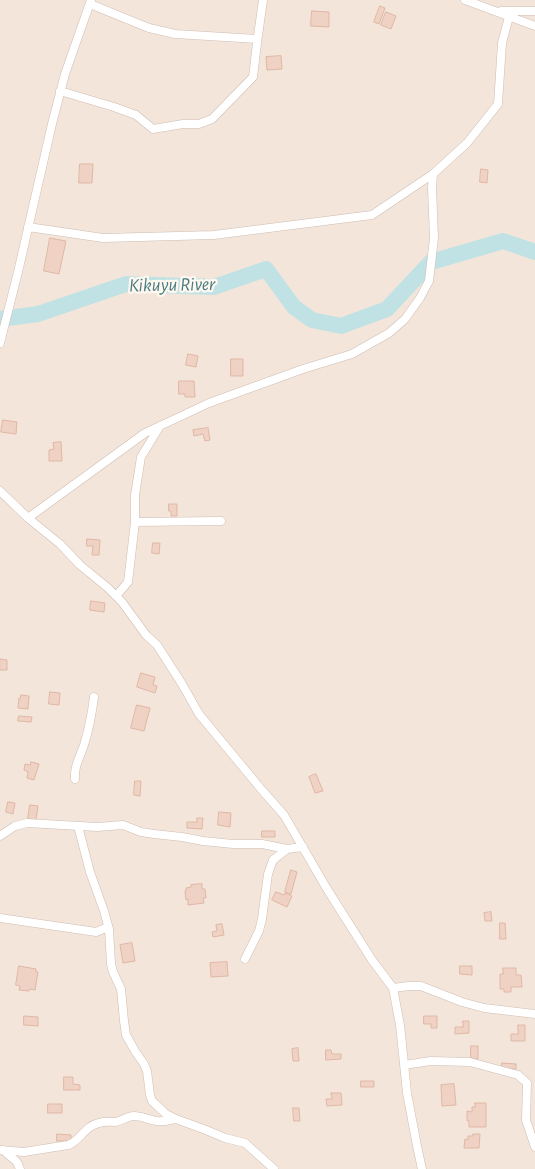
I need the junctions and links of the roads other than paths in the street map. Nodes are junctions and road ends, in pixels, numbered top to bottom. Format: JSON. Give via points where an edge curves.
{"nodes":[{"id":1,"x":264,"y":0,"type":"edge"},
{"id":2,"x":465,"y":0,"type":"edge"},
{"id":3,"x":91,"y":2,"type":"edge"},
{"id":4,"x":535,"y":6,"type":"edge"},
{"id":5,"x":494,"y":11,"type":"junction"},
{"id":6,"x":531,"y":11,"type":"edge"},
{"id":7,"x":509,"y":16,"type":"junction"},
{"id":8,"x":535,"y":26,"type":"edge"},
{"id":9,"x":257,"y":39,"type":"junction"},
{"id":10,"x":60,"y":91,"type":"junction"},
{"id":11,"x":433,"y":174,"type":"junction"},
{"id":12,"x":28,"y":227,"type":"junction"},
{"id":13,"x":0,"y":342,"type":"edge"},
{"id":14,"x":160,"y":426,"type":"junction"},
{"id":15,"x":0,"y":492,"type":"edge"},
{"id":16,"x":28,"y":518,"type":"junction"},
{"id":17,"x":221,"y":521,"type":"dead end"},
{"id":18,"x":135,"y":522,"type":"junction"},
{"id":19,"x":116,"y":596,"type":"junction"},
{"id":20,"x":94,"y":697,"type":"dead end"},
{"id":21,"x":74,"y":779,"type":"dead end"},
{"id":22,"x":78,"y":826,"type":"junction"},
{"id":23,"x":0,"y":836,"type":"edge"},
{"id":24,"x":303,"y":848,"type":"junction"},
{"id":25,"x":287,"y":849,"type":"junction"},
{"id":26,"x":0,"y":918,"type":"edge"},
{"id":27,"x":108,"y":927,"type":"junction"},
{"id":28,"x":245,"y":959,"type":"dead end"},
{"id":29,"x":393,"y":988,"type":"junction"},
{"id":30,"x":535,"y":1014,"type":"edge"},
{"id":31,"x":404,"y":1065,"type":"junction"},
{"id":32,"x":176,"y":1119,"type":"junction"},
{"id":33,"x":535,"y":1147,"type":"edge"},
{"id":34,"x":2,"y":1150,"type":"edge"},
{"id":35,"x":20,"y":1169,"type":"edge"},
{"id":36,"x":274,"y":1169,"type":"edge"},
{"id":37,"x":422,"y":1169,"type":"edge"}],
"edges":[{"from":1,"to":9,"type":"street"},
{"from":2,"to":5,"type":"street"},
{"from":3,"to":9,"type":"street","via":[[149,28],[175,34]]},
{"from":3,"to":10,"type":"street"},
{"from":4,"to":6,"type":"street"},
{"from":5,"to":6,"type":"street"},
{"from":5,"to":7,"type":"street"},
{"from":7,"to":8,"type":"street"},
{"from":7,"to":11,"type":"street","via":[[502,42],[498,104],[467,143]]},
{"from":9,"to":10,"type":"street","via":[[253,77],[212,119],[199,124],[153,129],[136,115]]},
{"from":10,"to":12,"type":"street"},
{"from":11,"to":12,"type":"street","via":[[372,216],[214,236],[103,238]]},
{"from":11,"to":14,"type":"street","via":[[434,238],[429,281],[405,319],[389,333],[352,354],[271,380]]},
{"from":12,"to":13,"type":"street"},
{"from":14,"to":16,"type":"street","via":[[129,444]]},
{"from":14,"to":18,"type":"street","via":[[141,457]]},
{"from":15,"to":16,"type":"street"},
{"from":16,"to":19,"type":"street"},
{"from":17,"to":18,"type":"street"},
{"from":18,"to":19,"type":"street","via":[[128,582]]},
{"from":19,"to":24,"type":"street","via":[[157,645],[199,714],[284,815]]},
{"from":20,"to":21,"type":"street"},
{"from":22,"to":23,"type":"street","via":[[27,823],[15,826]]},
{"from":22,"to":25,"type":"street","via":[[123,825],[154,834]]},
{"from":22,"to":27,"type":"street"},
{"from":24,"to":25,"type":"street"},
{"from":24,"to":29,"type":"street","via":[[372,960]]},
{"from":25,"to":28,"type":"street","via":[[273,860],[259,931]]},
{"from":26,"to":27,"type":"street","via":[[96,932]]},
{"from":27,"to":32,"type":"street","via":[[111,964],[121,989],[126,1035],[147,1071],[152,1101]]},
{"from":29,"to":30,"type":"street","via":[[421,986],[484,1008]]},
{"from":29,"to":31,"type":"street"},
{"from":31,"to":33,"type":"street","via":[[431,1061],[470,1062],[518,1075],[527,1083],[526,1120]]},
{"from":31,"to":37,"type":"street"},
{"from":32,"to":34,"type":"street","via":[[156,1121],[139,1116],[128,1117],[93,1125],[72,1144],[34,1152]]},
{"from":32,"to":36,"type":"street","via":[[245,1143]]},
{"from":34,"to":35,"type":"street","via":[[17,1162]]}]}
